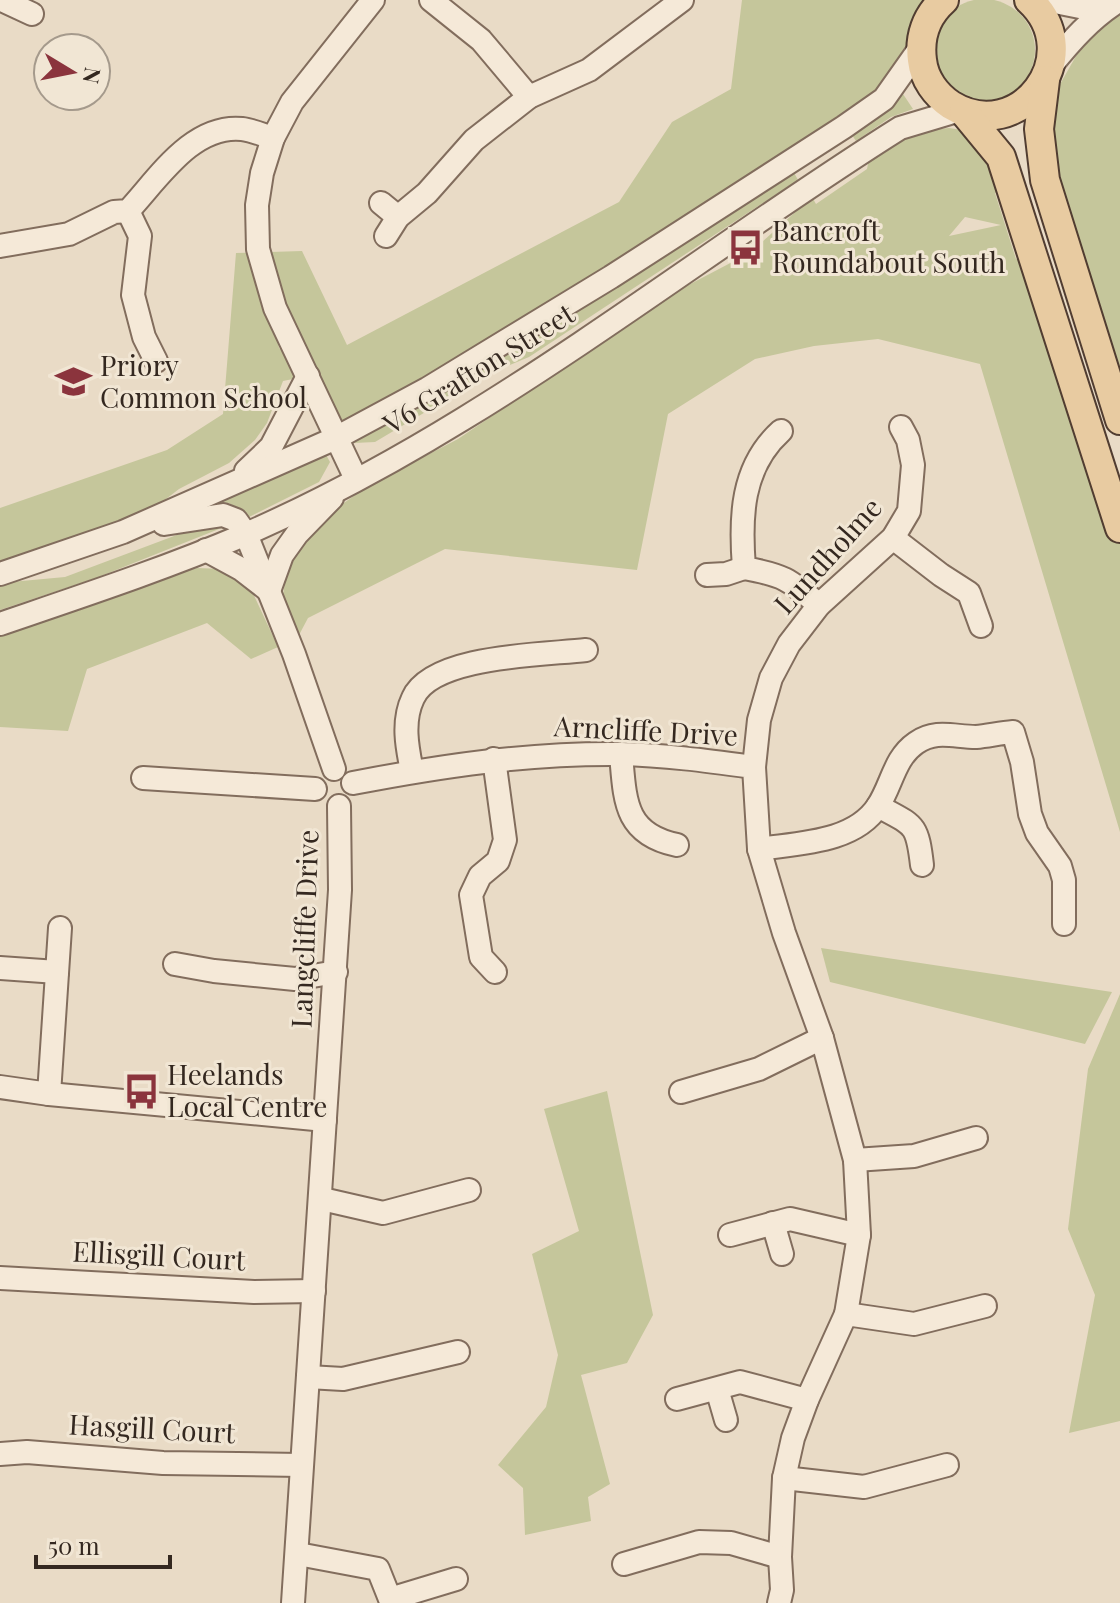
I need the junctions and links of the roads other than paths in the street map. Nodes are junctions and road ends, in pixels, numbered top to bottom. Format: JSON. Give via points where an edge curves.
{"nodes":[{"id":1,"x":2,"y":0,"type":"edge"},
{"id":2,"x":373,"y":0,"type":"edge"},
{"id":3,"x":431,"y":0,"type":"edge"},
{"id":4,"x":944,"y":0,"type":"edge"},
{"id":5,"x":1029,"y":0,"type":"edge"},
{"id":6,"x":1045,"y":0,"type":"edge"},
{"id":7,"x":1103,"y":0,"type":"edge"},
{"id":8,"x":1120,"y":0,"type":"edge"},
{"id":9,"x":690,"y":4,"type":"edge"},
{"id":10,"x":32,"y":14,"type":"dead end"},
{"id":11,"x":925,"y":25,"type":"edge"},
{"id":12,"x":1047,"y":74,"type":"junction"},
{"id":13,"x":529,"y":97,"type":"junction"},
{"id":14,"x":962,"y":111,"type":"junction"},
{"id":15,"x":273,"y":138,"type":"junction"},
{"id":16,"x":128,"y":211,"type":"junction"},
{"id":17,"x":386,"y":236,"type":"dead end"},
{"id":18,"x":0,"y":246,"type":"edge"},
{"id":19,"x":156,"y":361,"type":"dead end"},
{"id":20,"x":308,"y":376,"type":"junction"},
{"id":21,"x":1120,"y":420,"type":"edge"},
{"id":22,"x":901,"y":427,"type":"dead end"},
{"id":23,"x":781,"y":431,"type":"dead end"},
{"id":24,"x":336,"y":438,"type":"junction"},
{"id":25,"x":351,"y":481,"type":"junction"},
{"id":26,"x":233,"y":484,"type":"junction"},
{"id":27,"x":1120,"y":528,"type":"edge"},
{"id":28,"x":123,"y":532,"type":"junction"},
{"id":29,"x":246,"y":534,"type":"junction"},
{"id":30,"x":893,"y":538,"type":"junction"},
{"id":31,"x":206,"y":550,"type":"junction"},
{"id":32,"x":744,"y":568,"type":"junction"},
{"id":33,"x":0,"y":574,"type":"edge"},
{"id":34,"x":707,"y":575,"type":"dead end"},
{"id":35,"x":269,"y":591,"type":"junction"},
{"id":36,"x":819,"y":605,"type":"junction"},
{"id":37,"x":0,"y":624,"type":"edge"},
{"id":38,"x":981,"y":626,"type":"dead end"},
{"id":39,"x":586,"y":650,"type":"dead end"},
{"id":40,"x":621,"y":754,"type":"junction"},
{"id":41,"x":494,"y":759,"type":"junction"},
{"id":42,"x":754,"y":767,"type":"junction"},
{"id":43,"x":334,"y":769,"type":"junction"},
{"id":44,"x":412,"y":771,"type":"junction"},
{"id":45,"x":143,"y":778,"type":"dead end"},
{"id":46,"x":353,"y":783,"type":"junction"},
{"id":47,"x":315,"y":789,"type":"junction"},
{"id":48,"x":339,"y":806,"type":"junction"},
{"id":49,"x":878,"y":806,"type":"junction"},
{"id":50,"x":677,"y":845,"type":"dead end"},
{"id":51,"x":759,"y":849,"type":"junction"},
{"id":52,"x":922,"y":865,"type":"dead end"},
{"id":53,"x":1064,"y":924,"type":"dead end"},
{"id":54,"x":60,"y":928,"type":"dead end"},
{"id":55,"x":175,"y":964,"type":"dead end"},
{"id":56,"x":0,"y":968,"type":"edge"},
{"id":57,"x":57,"y":972,"type":"junction"},
{"id":58,"x":336,"y":972,"type":"junction"},
{"id":59,"x":495,"y":972,"type":"dead end"},
{"id":60,"x":822,"y":1038,"type":"junction"},
{"id":61,"x":0,"y":1087,"type":"edge"},
{"id":62,"x":681,"y":1092,"type":"dead end"},
{"id":63,"x":49,"y":1094,"type":"junction"},
{"id":64,"x":325,"y":1120,"type":"junction"},
{"id":65,"x":976,"y":1138,"type":"dead end"},
{"id":66,"x":855,"y":1160,"type":"junction"},
{"id":67,"x":469,"y":1190,"type":"dead end"},
{"id":68,"x":322,"y":1199,"type":"junction"},
{"id":69,"x":773,"y":1223,"type":"junction"},
{"id":70,"x":730,"y":1235,"type":"dead end"},
{"id":71,"x":859,"y":1235,"type":"junction"},
{"id":72,"x":782,"y":1254,"type":"dead end"},
{"id":73,"x":0,"y":1278,"type":"edge"},
{"id":74,"x":314,"y":1291,"type":"junction"},
{"id":75,"x":985,"y":1306,"type":"dead end"},
{"id":76,"x":846,"y":1314,"type":"junction"},
{"id":77,"x":458,"y":1352,"type":"dead end"},
{"id":78,"x":308,"y":1377,"type":"junction"},
{"id":79,"x":717,"y":1389,"type":"junction"},
{"id":80,"x":677,"y":1399,"type":"dead end"},
{"id":81,"x":807,"y":1400,"type":"junction"},
{"id":82,"x":726,"y":1420,"type":"dead end"},
{"id":83,"x":0,"y":1454,"type":"edge"},
{"id":84,"x":301,"y":1465,"type":"junction"},
{"id":85,"x":947,"y":1465,"type":"dead end"},
{"id":86,"x":784,"y":1478,"type":"junction"},
{"id":87,"x":298,"y":1554,"type":"junction"},
{"id":88,"x":780,"y":1557,"type":"junction"},
{"id":89,"x":624,"y":1564,"type":"dead end"},
{"id":90,"x":456,"y":1579,"type":"dead end"},
{"id":91,"x":293,"y":1603,"type":"edge"},
{"id":92,"x":779,"y":1603,"type":"edge"}],
"edges":[{"from":1,"to":10,"type":"street"},
{"from":2,"to":15,"type":"street","via":[[292,102]]},
{"from":3,"to":13,"type":"street","via":[[481,40]]},
{"from":4,"to":11,"type":"main road"},
{"from":5,"to":12,"type":"main road","via":[[1050,32]]},
{"from":6,"to":7,"type":"street","via":[[1080,7]]},
{"from":8,"to":12,"type":"street","via":[[1077,33]]},
{"from":9,"to":13,"type":"street","via":[[589,70]]},
{"from":11,"to":14,"type":"main road","via":[[923,67],[930,85]]},
{"from":11,"to":24,"type":"street","name":"V6 Grafton Street","via":[[884,99],[625,268]]},
{"from":12,"to":14,"type":"main road","via":[[1030,99],[1010,111],[987,116]]},
{"from":12,"to":21,"type":"main road","via":[[1039,129],[1045,180]]},
{"from":13,"to":17,"type":"street","via":[[474,140],[427,193],[390,210]]},
{"from":14,"to":25,"type":"street","name":"V6 Grafton Street","via":[[900,128],[473,413]]},
{"from":14,"to":27,"type":"main road","via":[[1001,157]]},
{"from":15,"to":16,"type":"street","via":[[241,129],[191,143]]},
{"from":15,"to":20,"type":"street","via":[[257,205],[258,249],[275,308]]},
{"from":16,"to":18,"type":"street","via":[[114,212],[69,234]]},
{"from":16,"to":19,"type":"street","via":[[140,236],[133,295]]},
{"from":20,"to":24,"type":"street"},
{"from":20,"to":26,"type":"street","via":[[271,447]]},
{"from":22,"to":30,"type":"street","name":"Lundholme","via":[[908,440],[913,483],[909,511]]},
{"from":23,"to":32,"type":"street","via":[[769,441],[748,479],[740,524]]},
{"from":24,"to":25,"type":"street"},
{"from":24,"to":26,"type":"street","name":"V6 Grafton Street"},
{"from":25,"to":29,"type":"street","name":"V6 Grafton Street"},
{"from":25,"to":35,"type":"street","via":[[297,534],[282,555]]},
{"from":26,"to":28,"type":"street","name":"V6 Grafton Street"},
{"from":28,"to":29,"type":"street","via":[[223,515],[236,520]]},
{"from":28,"to":33,"type":"street","name":"V6 Grafton Street"},
{"from":29,"to":31,"type":"street","name":"V6 Grafton Street"},
{"from":29,"to":35,"type":"street"},
{"from":30,"to":36,"type":"street","name":"Lundholme"},
{"from":30,"to":38,"type":"street","via":[[969,593]]},
{"from":31,"to":35,"type":"street"},
{"from":31,"to":37,"type":"street","name":"V6 Grafton Street"},
{"from":32,"to":34,"type":"street"},
{"from":32,"to":36,"type":"street","via":[[790,580]]},
{"from":35,"to":43,"type":"street"},
{"from":36,"to":42,"type":"street","name":"Lundholme","via":[[771,678]]},
{"from":39,"to":44,"type":"street","via":[[465,663],[425,680],[407,720]]},
{"from":40,"to":41,"type":"street","name":"Arncliffe Drive"},
{"from":40,"to":42,"type":"street","name":"Arncliffe Drive"},
{"from":40,"to":50,"type":"street","via":[[627,810],[654,840]]},
{"from":41,"to":44,"type":"street","name":"Arncliffe Drive"},
{"from":41,"to":59,"type":"street","via":[[505,840],[498,861],[480,876],[471,895],[481,957]]},
{"from":42,"to":51,"type":"street","name":"Arncliffe Drive"},
{"from":43,"to":46,"type":"street"},
{"from":43,"to":47,"type":"street","via":[[320,776]]},
{"from":44,"to":46,"type":"street","name":"Arncliffe Drive"},
{"from":45,"to":47,"type":"street"},
{"from":46,"to":48,"type":"street","via":[[349,800]]},
{"from":47,"to":48,"type":"street","via":[[322,802]]},
{"from":48,"to":58,"type":"street","name":"Langcliffe Drive"},
{"from":49,"to":51,"type":"street","via":[[835,836]]},
{"from":49,"to":52,"type":"street","via":[[913,826]]},
{"from":49,"to":53,"type":"street","via":[[900,758],[915,743],[933,735],[1013,732],[1030,814],[1064,880]]},
{"from":51,"to":60,"type":"street","name":"Arncliffe Drive"},
{"from":54,"to":57,"type":"street"},
{"from":55,"to":58,"type":"street","via":[[295,979]]},
{"from":56,"to":57,"type":"street"},
{"from":57,"to":63,"type":"street"},
{"from":58,"to":64,"type":"street","name":"Langcliffe Drive"},
{"from":60,"to":62,"type":"street","via":[[759,1069]]},
{"from":60,"to":66,"type":"street","name":"Arncliffe Drive"},
{"from":61,"to":63,"type":"street"},
{"from":63,"to":64,"type":"street"},
{"from":64,"to":68,"type":"street","name":"Langcliffe Drive"},
{"from":65,"to":66,"type":"street","via":[[914,1156]]},
{"from":66,"to":71,"type":"street","name":"Arncliffe Drive"},
{"from":67,"to":68,"type":"street","via":[[383,1213]]},
{"from":68,"to":74,"type":"street","name":"Langcliffe Drive"},
{"from":69,"to":70,"type":"street"},
{"from":69,"to":71,"type":"street","via":[[790,1219]]},
{"from":69,"to":72,"type":"street"},
{"from":71,"to":76,"type":"street","name":"Arncliffe Drive"},
{"from":73,"to":74,"type":"street","name":"Ellisgill Court"},
{"from":74,"to":78,"type":"street","name":"Langcliffe Drive"},
{"from":75,"to":76,"type":"street","via":[[914,1324]]},
{"from":76,"to":81,"type":"street","name":"Arncliffe Drive"},
{"from":77,"to":78,"type":"street","via":[[343,1379]]},
{"from":78,"to":84,"type":"street","name":"Langcliffe Drive"},
{"from":79,"to":80,"type":"street"},
{"from":79,"to":81,"type":"street","via":[[740,1382]]},
{"from":79,"to":82,"type":"street"},
{"from":81,"to":86,"type":"street","name":"Arncliffe Drive"},
{"from":83,"to":84,"type":"street","name":"Hasgill Court"},
{"from":84,"to":87,"type":"street","name":"Langcliffe Drive"},
{"from":85,"to":86,"type":"street","via":[[864,1487]]},
{"from":86,"to":88,"type":"street","name":"Arncliffe Drive"},
{"from":87,"to":90,"type":"street","via":[[378,1569],[390,1599]]},
{"from":87,"to":91,"type":"street","name":"Langcliffe Drive"},
{"from":88,"to":89,"type":"street","via":[[731,1543],[699,1542]]},
{"from":88,"to":92,"type":"street","name":"Arncliffe Drive"}]}
